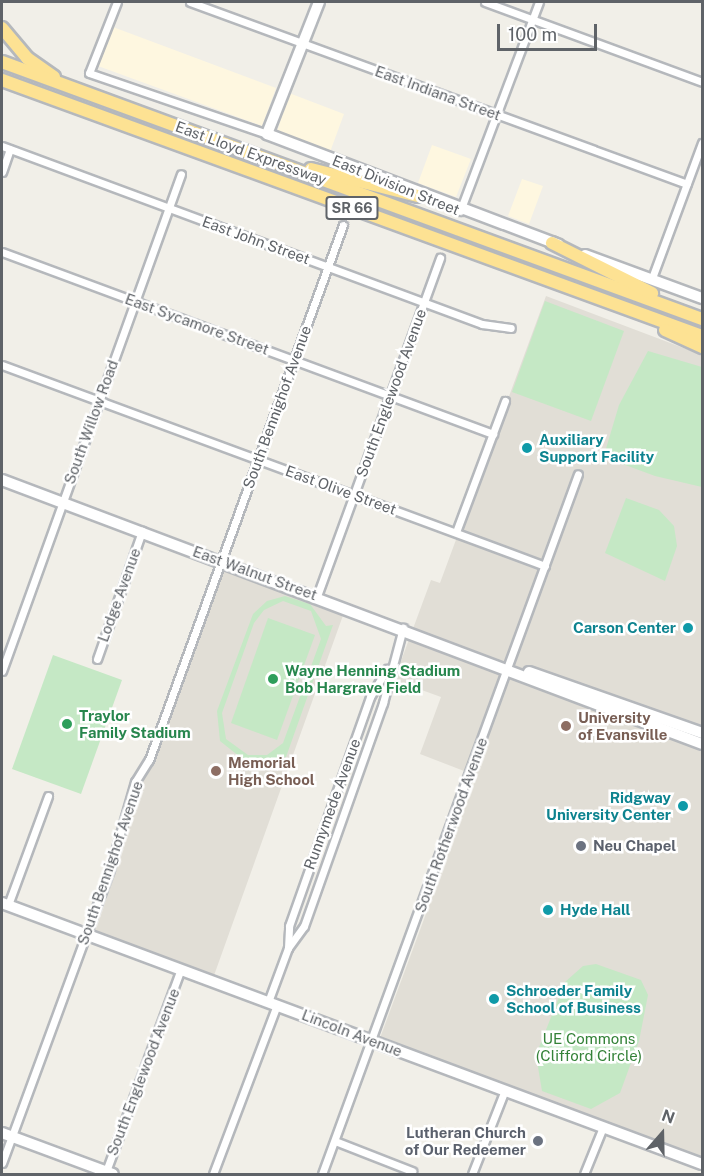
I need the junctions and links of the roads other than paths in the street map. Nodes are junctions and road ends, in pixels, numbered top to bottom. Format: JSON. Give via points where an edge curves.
{"nodes":[{"id":1,"x":117,"y":2,"type":"edge"},
{"id":2,"x":190,"y":2,"type":"edge"},
{"id":3,"x":319,"y":2,"type":"edge"},
{"id":4,"x":485,"y":2,"type":"edge"},
{"id":5,"x":539,"y":2,"type":"edge"},
{"id":6,"x":533,"y":19,"type":"junction"},
{"id":7,"x":2,"y":28,"type":"edge"},
{"id":8,"x":303,"y":43,"type":"junction"},
{"id":9,"x":2,"y":62,"type":"edge"},
{"id":10,"x":2,"y":80,"type":"edge"},
{"id":11,"x":702,"y":82,"type":"edge"},
{"id":12,"x":64,"y":85,"type":"junction"},
{"id":13,"x":2,"y":87,"type":"edge"},
{"id":14,"x":32,"y":91,"type":"junction"},
{"id":15,"x":496,"y":114,"type":"junction"},
{"id":16,"x":267,"y":134,"type":"junction"},
{"id":17,"x":702,"y":143,"type":"edge"},
{"id":18,"x":2,"y":146,"type":"edge"},
{"id":19,"x":10,"y":149,"type":"junction"},
{"id":20,"x":280,"y":164,"type":"junction"},
{"id":21,"x":2,"y":172,"type":"edge"},
{"id":22,"x":181,"y":174,"type":"dead end"},
{"id":23,"x":687,"y":184,"type":"junction"},
{"id":24,"x":418,"y":196,"type":"junction"},
{"id":25,"x":169,"y":208,"type":"junction"},
{"id":26,"x":460,"y":211,"type":"junction"},
{"id":27,"x":343,"y":225,"type":"dead end"},
{"id":28,"x":552,"y":243,"type":"junction"},
{"id":29,"x":2,"y":252,"type":"edge"},
{"id":30,"x":440,"y":258,"type":"dead end"},
{"id":31,"x":328,"y":266,"type":"junction"},
{"id":32,"x":652,"y":278,"type":"junction"},
{"id":33,"x":702,"y":298,"type":"edge"},
{"id":34,"x":602,"y":299,"type":"junction"},
{"id":35,"x":135,"y":302,"type":"junction"},
{"id":36,"x":424,"y":302,"type":"junction"},
{"id":37,"x":699,"y":318,"type":"edge"},
{"id":38,"x":511,"y":327,"type":"dead end"},
{"id":39,"x":702,"y":336,"type":"edge"},
{"id":40,"x":702,"y":347,"type":"edge"},
{"id":41,"x":294,"y":360,"type":"junction"},
{"id":42,"x":2,"y":365,"type":"edge"},
{"id":43,"x":390,"y":396,"type":"junction"},
{"id":44,"x":99,"y":401,"type":"junction"},
{"id":45,"x":505,"y":401,"type":"dead end"},
{"id":46,"x":493,"y":434,"type":"junction"},
{"id":47,"x":258,"y":459,"type":"junction"},
{"id":48,"x":578,"y":474,"type":"dead end"},
{"id":49,"x":2,"y":480,"type":"edge"},
{"id":50,"x":355,"y":495,"type":"junction"},
{"id":51,"x":63,"y":502,"type":"junction"},
{"id":52,"x":142,"y":531,"type":"junction"},
{"id":53,"x":456,"y":532,"type":"junction"},
{"id":54,"x":221,"y":561,"type":"junction"},
{"id":55,"x":545,"y":566,"type":"junction"},
{"id":56,"x":317,"y":596,"type":"junction"},
{"id":57,"x":403,"y":628,"type":"junction"},
{"id":58,"x":97,"y":658,"type":"dead end"},
{"id":59,"x":390,"y":664,"type":"junction"},
{"id":60,"x":508,"y":667,"type":"junction"},
{"id":61,"x":2,"y":671,"type":"edge"},
{"id":62,"x":702,"y":733,"type":"edge"},
{"id":63,"x":702,"y":744,"type":"edge"},
{"id":64,"x":48,"y":796,"type":"dead end"},
{"id":65,"x":4,"y":904,"type":"edge"},
{"id":66,"x":86,"y":935,"type":"junction"},
{"id":67,"x":288,"y":948,"type":"junction"},
{"id":68,"x":181,"y":969,"type":"junction"},
{"id":69,"x":273,"y":1003,"type":"junction"},
{"id":70,"x":373,"y":1041,"type":"junction"},
{"id":71,"x":505,"y":1090,"type":"junction"},
{"id":72,"x":603,"y":1127,"type":"junction"},
{"id":73,"x":6,"y":1135,"type":"edge"},
{"id":74,"x":334,"y":1141,"type":"junction"},
{"id":75,"x":2,"y":1163,"type":"edge"},
{"id":76,"x":702,"y":1164,"type":"edge"},
{"id":77,"x":412,"y":1171,"type":"dead end"},
{"id":78,"x":108,"y":1174,"type":"edge"},
{"id":79,"x":213,"y":1174,"type":"edge"},
{"id":80,"x":322,"y":1174,"type":"edge"},
{"id":81,"x":472,"y":1174,"type":"edge"},
{"id":82,"x":584,"y":1174,"type":"edge"}],
"edges":[{"from":1,"to":16,"type":"street","name":"East Division Street","via":[[89,73]]},
{"from":2,"to":8,"type":"street","name":"East Indiana Street"},
{"from":3,"to":8,"type":"street"},
{"from":4,"to":6,"type":"street"},
{"from":5,"to":6,"type":"street"},
{"from":6,"to":11,"type":"street"},
{"from":6,"to":15,"type":"street"},
{"from":7,"to":12,"type":"highway","number":"SR 66","via":[[27,58]]},
{"from":8,"to":15,"type":"street","name":"East Indiana Street"},
{"from":8,"to":16,"type":"street"},
{"from":9,"to":12,"type":"highway","name":"East Lloyd Expressway"},
{"from":10,"to":14,"type":"highway","name":"East Lloyd Expressway","number":"SR 66"},
{"from":12,"to":20,"type":"highway","name":"East Lloyd Expressway","number":"SR 66"},
{"from":13,"to":14,"type":"highway"},
{"from":14,"to":34,"type":"highway","name":"East Lloyd Expressway","number":"SR 66"},
{"from":15,"to":23,"type":"street","name":"East Indiana Street"},
{"from":15,"to":26,"type":"street"},
{"from":16,"to":24,"type":"street","name":"East Division Street"},
{"from":17,"to":23,"type":"street"},
{"from":18,"to":19,"type":"street","name":"East John Street"},
{"from":19,"to":21,"type":"street"},
{"from":19,"to":25,"type":"street","name":"East John Street"},
{"from":20,"to":24,"type":"highway"},
{"from":20,"to":37,"type":"highway","name":"East Lloyd Expressway","number":"SR 66"},
{"from":22,"to":25,"type":"street","name":"South Willow Road"},
{"from":23,"to":32,"type":"street"},
{"from":24,"to":26,"type":"street","name":"East Division Street"},
{"from":25,"to":31,"type":"street","name":"East John Street"},
{"from":25,"to":35,"type":"street","name":"South Willow Road"},
{"from":26,"to":28,"type":"street","name":"East Division Street"},
{"from":27,"to":31,"type":"street","name":"South Bennighof Avenue"},
{"from":28,"to":32,"type":"street","name":"East Division Street"},
{"from":28,"to":37,"type":"highway"},
{"from":29,"to":35,"type":"street","name":"East Sycamore Street"},
{"from":30,"to":36,"type":"street","name":"South Englewood Avenue"},
{"from":31,"to":36,"type":"street","name":"East John Street"},
{"from":31,"to":41,"type":"street","name":"South Bennighof Avenue"},
{"from":32,"to":33,"type":"street","name":"East Division Street"},
{"from":34,"to":39,"type":"highway","name":"East Lloyd Expressway","number":"SR 66"},
{"from":34,"to":40,"type":"highway"},
{"from":35,"to":41,"type":"street","name":"East Sycamore Street"},
{"from":35,"to":44,"type":"street","name":"South Willow Road"},
{"from":36,"to":38,"type":"street","name":"East John Street","via":[[498,329]]},
{"from":36,"to":43,"type":"street","name":"South Englewood Avenue"},
{"from":41,"to":43,"type":"street","name":"East Sycamore Street"},
{"from":41,"to":47,"type":"street","name":"South Bennighof Avenue"},
{"from":42,"to":44,"type":"street","name":"East Olive Street"},
{"from":43,"to":46,"type":"street","name":"East Sycamore Street"},
{"from":43,"to":50,"type":"street","name":"South Englewood Avenue"},
{"from":44,"to":47,"type":"street","name":"East Olive Street"},
{"from":44,"to":51,"type":"street","name":"South Willow Road"},
{"from":45,"to":46,"type":"street"},
{"from":46,"to":53,"type":"street"},
{"from":47,"to":50,"type":"street","name":"East Olive Street"},
{"from":47,"to":54,"type":"street","name":"South Bennighof Avenue"},
{"from":48,"to":55,"type":"street","name":"South Rotherwood Avenue"},
{"from":49,"to":51,"type":"street","name":"East Walnut Street"},
{"from":50,"to":53,"type":"street","name":"East Olive Street"},
{"from":50,"to":56,"type":"street","name":"South Englewood Avenue"},
{"from":51,"to":52,"type":"street","name":"East Walnut Street"},
{"from":51,"to":61,"type":"street","name":"South Willow Road"},
{"from":52,"to":54,"type":"street","name":"East Walnut Street"},
{"from":52,"to":58,"type":"street","name":"Lodge Avenue"},
{"from":53,"to":55,"type":"street","name":"East Olive Street"},
{"from":54,"to":56,"type":"street","name":"East Walnut Street"},
{"from":54,"to":66,"type":"street","name":"South Bennighof Avenue","via":[[149,760],[135,782]]},
{"from":55,"to":60,"type":"street","name":"South Rotherwood Avenue"},
{"from":56,"to":57,"type":"street","name":"East Walnut Street"},
{"from":57,"to":59,"type":"street","name":"Runnymede Avenue"},
{"from":57,"to":60,"type":"street","name":"East Walnut Street"},
{"from":59,"to":67,"type":"street","name":"Runnymede Avenue","via":[[383,703],[304,926]]},
{"from":59,"to":67,"type":"street","name":"Runnymede Avenue","via":[[370,697],[289,926]]},
{"from":60,"to":62,"type":"street","name":"East Walnut Street"},
{"from":60,"to":63,"type":"street","name":"East Walnut Street"},
{"from":60,"to":70,"type":"street","name":"South Rotherwood Avenue"},
{"from":64,"to":65,"type":"street"},
{"from":65,"to":66,"type":"street","name":"Lincoln Avenue"},
{"from":66,"to":68,"type":"street","name":"Lincoln Avenue"},
{"from":66,"to":73,"type":"street","name":"South Bennighof Avenue"},
{"from":67,"to":69,"type":"street","name":"Runnymede Avenue"},
{"from":68,"to":69,"type":"street","name":"Lincoln Avenue"},
{"from":68,"to":78,"type":"street","name":"South Englewood Avenue"},
{"from":69,"to":70,"type":"street","name":"Lincoln Avenue"},
{"from":69,"to":79,"type":"street","name":"Runnymede Avenue"},
{"from":70,"to":71,"type":"street","name":"Lincoln Avenue"},
{"from":70,"to":74,"type":"street","name":"South Rotherwood Avenue"},
{"from":71,"to":72,"type":"street","name":"Lincoln Avenue"},
{"from":71,"to":81,"type":"street"},
{"from":72,"to":76,"type":"street","name":"Lincoln Avenue"},
{"from":72,"to":82,"type":"street"},
{"from":73,"to":75,"type":"street","name":"South Bennighof Avenue"},
{"from":73,"to":78,"type":"street"},
{"from":74,"to":77,"type":"street"},
{"from":74,"to":80,"type":"street","name":"South Rotherwood Avenue"}]}
